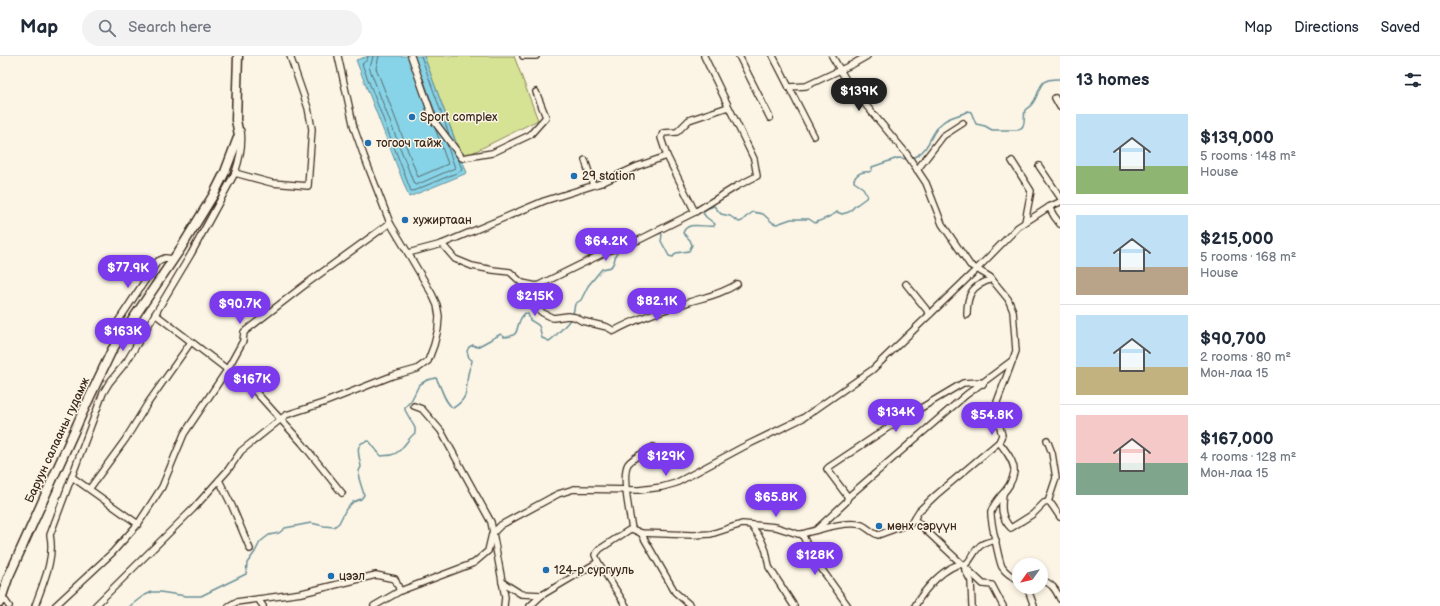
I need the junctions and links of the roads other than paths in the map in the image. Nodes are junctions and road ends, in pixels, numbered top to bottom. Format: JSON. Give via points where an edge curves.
{"nodes":[{"id":1,"x":238,"y":56,"type":"edge"},
{"id":2,"x":290,"y":56,"type":"edge"},
{"id":3,"x":338,"y":56,"type":"edge"},
{"id":4,"x":411,"y":56,"type":"edge"},
{"id":5,"x":523,"y":56,"type":"edge"},
{"id":6,"x":536,"y":56,"type":"edge"},
{"id":7,"x":704,"y":56,"type":"edge"},
{"id":8,"x":739,"y":56,"type":"edge"},
{"id":9,"x":773,"y":56,"type":"edge"},
{"id":10,"x":832,"y":56,"type":"edge"},
{"id":11,"x":867,"y":56,"type":"edge"},
{"id":12,"x":840,"y":71,"type":"junction"},
{"id":13,"x":789,"y":87,"type":"junction"},
{"id":14,"x":536,"y":92,"type":"dead end"},
{"id":15,"x":1055,"y":98,"type":"dead end"},
{"id":16,"x":236,"y":106,"type":"junction"},
{"id":17,"x":728,"y":107,"type":"junction"},
{"id":18,"x":1060,"y":107,"type":"edge"},
{"id":19,"x":770,"y":118,"type":"dead end"},
{"id":20,"x":963,"y":123,"type":"dead end"},
{"id":21,"x":814,"y":136,"type":"dead end"},
{"id":22,"x":668,"y":156,"type":"junction"},
{"id":23,"x":585,"y":160,"type":"dead end"},
{"id":24,"x":1012,"y":161,"type":"dead end"},
{"id":25,"x":1039,"y":166,"type":"dead end"},
{"id":26,"x":916,"y":170,"type":"junction"},
{"id":27,"x":234,"y":173,"type":"junction"},
{"id":28,"x":593,"y":185,"type":"junction"},
{"id":29,"x":1060,"y":196,"type":"edge"},
{"id":30,"x":1060,"y":202,"type":"edge"},
{"id":31,"x":1049,"y":207,"type":"junction"},
{"id":32,"x":696,"y":212,"type":"junction"},
{"id":33,"x":1025,"y":222,"type":"junction"},
{"id":34,"x":390,"y":223,"type":"junction"},
{"id":35,"x":1060,"y":224,"type":"edge"},
{"id":36,"x":442,"y":244,"type":"junction"},
{"id":37,"x":408,"y":253,"type":"junction"},
{"id":38,"x":174,"y":259,"type":"junction"},
{"id":39,"x":977,"y":269,"type":"junction"},
{"id":40,"x":992,"y":279,"type":"junction"},
{"id":41,"x":522,"y":283,"type":"junction"},
{"id":42,"x":737,"y":284,"type":"dead end"},
{"id":43,"x":906,"y":284,"type":"dead end"},
{"id":44,"x":138,"y":292,"type":"junction"},
{"id":45,"x":148,"y":299,"type":"junction"},
{"id":46,"x":155,"y":314,"type":"junction"},
{"id":47,"x":930,"y":314,"type":"junction"},
{"id":48,"x":967,"y":315,"type":"dead end"},
{"id":49,"x":191,"y":342,"type":"junction"},
{"id":50,"x":117,"y":343,"type":"junction"},
{"id":51,"x":1014,"y":359,"type":"junction"},
{"id":52,"x":227,"y":370,"type":"junction"},
{"id":53,"x":983,"y":384,"type":"junction"},
{"id":54,"x":414,"y":406,"type":"dead end"},
{"id":55,"x":281,"y":420,"type":"junction"},
{"id":56,"x":1047,"y":440,"type":"dead end"},
{"id":57,"x":999,"y":442,"type":"junction"},
{"id":58,"x":653,"y":447,"type":"dead end"},
{"id":59,"x":72,"y":477,"type":"junction"},
{"id":60,"x":219,"y":480,"type":"junction"},
{"id":61,"x":1010,"y":486,"type":"junction"},
{"id":62,"x":90,"y":488,"type":"junction"},
{"id":63,"x":626,"y":490,"type":"junction"},
{"id":64,"x":342,"y":493,"type":"dead end"},
{"id":65,"x":848,"y":497,"type":"junction"},
{"id":66,"x":1048,"y":502,"type":"junction"},
{"id":67,"x":1060,"y":518,"type":"edge"},
{"id":68,"x":914,"y":519,"type":"junction"},
{"id":69,"x":138,"y":524,"type":"junction"},
{"id":70,"x":752,"y":524,"type":"junction"},
{"id":71,"x":632,"y":529,"type":"junction"},
{"id":72,"x":814,"y":531,"type":"junction"},
{"id":73,"x":641,"y":533,"type":"junction"},
{"id":74,"x":492,"y":534,"type":"junction"},
{"id":75,"x":802,"y":534,"type":"junction"},
{"id":76,"x":996,"y":540,"type":"junction"},
{"id":77,"x":250,"y":549,"type":"dead end"},
{"id":78,"x":598,"y":562,"type":"junction"},
{"id":79,"x":960,"y":563,"type":"junction"},
{"id":80,"x":1012,"y":577,"type":"edge"},
{"id":81,"x":502,"y":582,"type":"junction"},
{"id":82,"x":1048,"y":582,"type":"edge"},
{"id":83,"x":400,"y":591,"type":"junction"},
{"id":84,"x":1030,"y":594,"type":"edge"},
{"id":85,"x":542,"y":595,"type":"junction"},
{"id":86,"x":1,"y":599,"type":"edge"},
{"id":87,"x":258,"y":599,"type":"junction"},
{"id":88,"x":1060,"y":599,"type":"edge"},
{"id":89,"x":9,"y":606,"type":"edge"},
{"id":90,"x":35,"y":606,"type":"edge"},
{"id":91,"x":55,"y":606,"type":"edge"},
{"id":92,"x":95,"y":606,"type":"edge"},
{"id":93,"x":229,"y":606,"type":"edge"},
{"id":94,"x":263,"y":606,"type":"edge"},
{"id":95,"x":374,"y":606,"type":"edge"},
{"id":96,"x":504,"y":606,"type":"edge"},
{"id":97,"x":530,"y":606,"type":"edge"},
{"id":98,"x":626,"y":606,"type":"edge"},
{"id":99,"x":691,"y":606,"type":"edge"},
{"id":100,"x":794,"y":606,"type":"edge"},
{"id":101,"x":848,"y":606,"type":"edge"},
{"id":102,"x":915,"y":606,"type":"edge"},
{"id":103,"x":972,"y":606,"type":"edge"},
{"id":104,"x":1003,"y":606,"type":"edge"},
{"id":105,"x":1034,"y":606,"type":"edge"}],
"edges":[{"from":1,"to":16,"type":"main road","name":"Баруун салааны гудамж"},
{"from":2,"to":27,"type":"street","via":[[308,108],[312,130],[308,186],[272,183]]},
{"from":3,"to":34,"type":"street","via":[[354,128]]},
{"from":4,"to":14,"type":"street","via":[[434,121],[462,158],[492,153],[530,135],[546,117]]},
{"from":5,"to":6,"type":"street"},
{"from":7,"to":17,"type":"street"},
{"from":8,"to":19,"type":"street"},
{"from":9,"to":13,"type":"street"},
{"from":10,"to":12,"type":"street"},
{"from":11,"to":12,"type":"street"},
{"from":12,"to":13,"type":"street","via":[[806,86]]},
{"from":12,"to":26,"type":"street"},
{"from":13,"to":21,"type":"street"},
{"from":15,"to":18,"type":"street"},
{"from":16,"to":27,"type":"street","via":[[242,138]]},
{"from":16,"to":38,"type":"main road","name":"Баруун салааны гудамж","via":[[238,135],[225,172]]},
{"from":17,"to":22,"type":"street","via":[[689,120],[677,132],[663,133],[661,138]]},
{"from":17,"to":32,"type":"street","via":[[754,159],[757,176]]},
{"from":20,"to":26,"type":"street","via":[[943,136]]},
{"from":22,"to":28,"type":"street"},
{"from":22,"to":32,"type":"street"},
{"from":23,"to":28,"type":"street"},
{"from":24,"to":33,"type":"street","via":[[1031,191]]},
{"from":25,"to":29,"type":"street"},
{"from":26,"to":39,"type":"street","via":[[926,183],[942,224],[970,265]]},
{"from":27,"to":46,"type":"street","via":[[194,250]]},
{"from":28,"to":36,"type":"street","via":[[544,200]]},
{"from":30,"to":31,"type":"street"},
{"from":31,"to":33,"type":"street"},
{"from":31,"to":35,"type":"street"},
{"from":32,"to":41,"type":"street","via":[[537,286]]},
{"from":33,"to":39,"type":"street"},
{"from":34,"to":37,"type":"street"},
{"from":34,"to":52,"type":"street","via":[[244,332],[243,341]]},
{"from":36,"to":37,"type":"street"},
{"from":36,"to":41,"type":"street","via":[[455,259],[472,266],[510,272]]},
{"from":37,"to":55,"type":"street","via":[[437,305],[438,329],[428,360],[417,369],[286,415]]},
{"from":38,"to":44,"type":"street","via":[[158,261]]},
{"from":38,"to":45,"type":"main road","name":"Баруун салааны гудамж"},
{"from":39,"to":40,"type":"street"},
{"from":39,"to":47,"type":"street"},
{"from":40,"to":48,"type":"street","via":[[980,283],[970,292]]},
{"from":40,"to":51,"type":"street","via":[[1008,299],[1013,312],[1016,351]]},
{"from":41,"to":42,"type":"street","via":[[535,308],[553,318],[575,317],[614,331],[675,306],[727,291]]},
{"from":43,"to":47,"type":"street"},
{"from":44,"to":45,"type":"street"},
{"from":44,"to":50,"type":"street","via":[[113,328]]},
{"from":45,"to":50,"type":"main road","name":"Баруун салааны гудамж"},
{"from":46,"to":49,"type":"street"},
{"from":46,"to":59,"type":"street","via":[[127,361],[109,383]]},
{"from":47,"to":63,"type":"street","via":[[872,370],[803,418],[676,483],[662,487]]},
{"from":49,"to":52,"type":"street"},
{"from":49,"to":62,"type":"street"},
{"from":50,"to":86,"type":"main road","name":"Баруун салааны гудамж","via":[[85,407],[8,578]]},
{"from":51,"to":53,"type":"street"},
{"from":51,"to":57,"type":"street","via":[[997,402],[1002,435]]},
{"from":52,"to":55,"type":"street","via":[[254,390]]},
{"from":52,"to":69,"type":"street","via":[[184,434],[162,487]]},
{"from":53,"to":65,"type":"street","via":[[966,395]]},
{"from":53,"to":65,"type":"street","via":[[963,383],[889,427],[829,467],[827,469]]},
{"from":54,"to":74,"type":"street","via":[[422,409],[441,430],[491,522]]},
{"from":55,"to":60,"type":"street","via":[[241,451]]},
{"from":55,"to":64,"type":"street"},
{"from":56,"to":66,"type":"street","via":[[1056,478]]},
{"from":57,"to":61,"type":"street","via":[[1010,456],[1014,471]]},
{"from":57,"to":68,"type":"street","via":[[936,495]]},
{"from":58,"to":63,"type":"street","via":[[626,467]]},
{"from":59,"to":62,"type":"street"},
{"from":59,"to":90,"type":"street","via":[[50,535],[51,558]]},
{"from":60,"to":77,"type":"street"},
{"from":60,"to":92,"type":"street"},
{"from":61,"to":66,"type":"street","via":[[1004,494],[1002,514],[1012,528]]},
{"from":61,"to":76,"type":"street","via":[[994,504],[991,514]]},
{"from":62,"to":69,"type":"street"},
{"from":63,"to":71,"type":"street"},
{"from":63,"to":74,"type":"street","via":[[565,491],[501,525]]},
{"from":65,"to":72,"type":"street","via":[[846,502]]},
{"from":66,"to":67,"type":"street"},
{"from":68,"to":72,"type":"street","via":[[911,523],[878,535],[863,526],[853,524]]},
{"from":68,"to":79,"type":"street"},
{"from":69,"to":91,"type":"street","via":[[108,557]]},
{"from":70,"to":73,"type":"street","via":[[742,524],[711,534],[699,535]]},
{"from":70,"to":75,"type":"street"},
{"from":70,"to":100,"type":"street","via":[[761,538],[769,567]]},
{"from":71,"to":73,"type":"street"},
{"from":71,"to":78,"type":"street","via":[[600,548],[595,555]]},
{"from":72,"to":75,"type":"street"},
{"from":73,"to":99,"type":"street","via":[[675,592]]},
{"from":74,"to":81,"type":"street"},
{"from":74,"to":83,"type":"street","via":[[488,551],[474,563]]},
{"from":75,"to":101,"type":"street","via":[[813,557]]},
{"from":76,"to":79,"type":"street","via":[[977,548],[966,564]]},
{"from":76,"to":80,"type":"street","via":[[1002,566]]},
{"from":78,"to":85,"type":"street"},
{"from":78,"to":98,"type":"street"},
{"from":79,"to":102,"type":"street","via":[[931,584]]},
{"from":79,"to":103,"type":"street","via":[[971,581]]},
{"from":79,"to":104,"type":"street","via":[[983,584],[992,585]]},
{"from":81,"to":85,"type":"street","via":[[521,594]]},
{"from":81,"to":96,"type":"street"},
{"from":82,"to":88,"type":"street"},
{"from":83,"to":87,"type":"street","via":[[396,579],[376,575],[302,593]]},
{"from":83,"to":95,"type":"street"},
{"from":84,"to":105,"type":"street"},
{"from":85,"to":97,"type":"street"},
{"from":86,"to":89,"type":"street"},
{"from":87,"to":93,"type":"street","via":[[236,602]]},
{"from":87,"to":94,"type":"street"}]}
